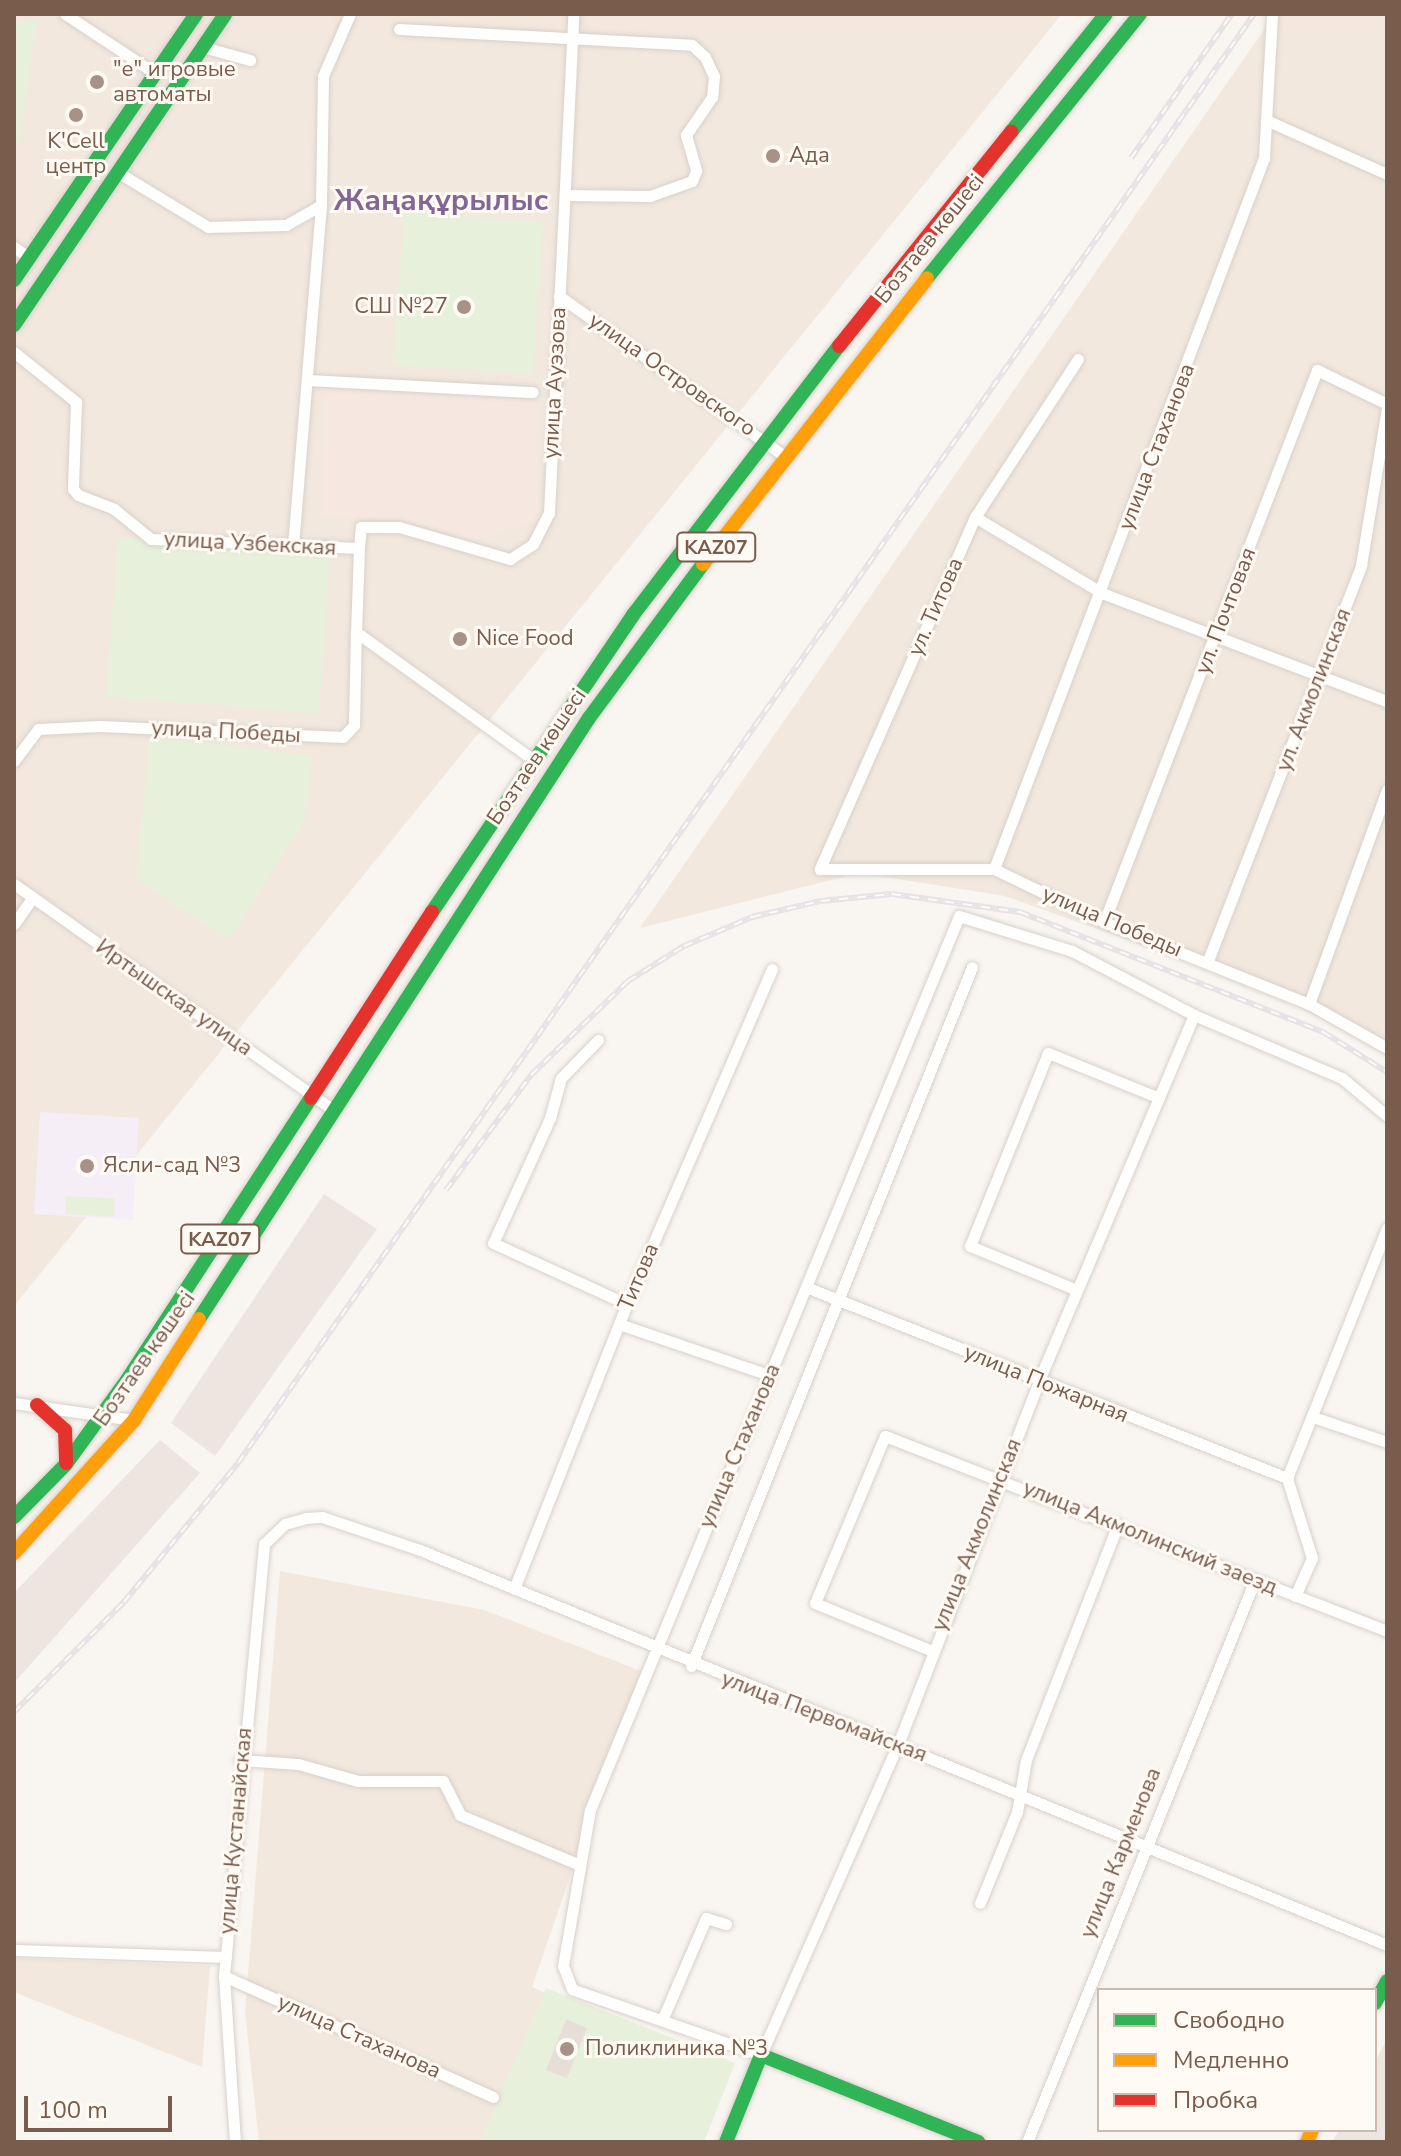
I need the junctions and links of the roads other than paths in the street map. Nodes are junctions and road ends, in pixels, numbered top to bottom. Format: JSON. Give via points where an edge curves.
{"nodes":[{"id":1,"x":65,"y":14,"type":"edge"},
{"id":2,"x":91,"y":14,"type":"edge"},
{"id":3,"x":196,"y":14,"type":"edge"},
{"id":4,"x":225,"y":14,"type":"edge"},
{"id":5,"x":350,"y":14,"type":"edge"},
{"id":6,"x":573,"y":14,"type":"edge"},
{"id":7,"x":1106,"y":14,"type":"edge"},
{"id":8,"x":1140,"y":14,"type":"edge"},
{"id":9,"x":1272,"y":14,"type":"edge"},
{"id":10,"x":91,"y":28,"type":"junction"},
{"id":11,"x":399,"y":29,"type":"dead end"},
{"id":12,"x":572,"y":39,"type":"junction"},
{"id":13,"x":203,"y":47,"type":"junction"},
{"id":14,"x":250,"y":60,"type":"dead end"},
{"id":15,"x":156,"y":74,"type":"junction"},
{"id":16,"x":1266,"y":120,"type":"junction"},
{"id":17,"x":119,"y":173,"type":"junction"},
{"id":18,"x":1387,"y":174,"type":"edge"},
{"id":19,"x":565,"y":195,"type":"junction"},
{"id":20,"x":321,"y":205,"type":"junction"},
{"id":21,"x":14,"y":247,"type":"edge"},
{"id":22,"x":29,"y":258,"type":"junction"},
{"id":23,"x":14,"y":280,"type":"edge"},
{"id":24,"x":559,"y":296,"type":"junction"},
{"id":25,"x":14,"y":325,"type":"edge"},
{"id":26,"x":14,"y":352,"type":"edge"},
{"id":27,"x":1078,"y":359,"type":"dead end"},
{"id":28,"x":309,"y":380,"type":"junction"},
{"id":29,"x":533,"y":392,"type":"dead end"},
{"id":30,"x":1387,"y":406,"type":"edge"},
{"id":31,"x":764,"y":441,"type":"junction"},
{"id":32,"x":784,"y":456,"type":"junction"},
{"id":33,"x":975,"y":517,"type":"junction"},
{"id":34,"x":293,"y":546,"type":"junction"},
{"id":35,"x":359,"y":548,"type":"junction"},
{"id":36,"x":1102,"y":593,"type":"junction"},
{"id":37,"x":356,"y":632,"type":"junction"},
{"id":38,"x":1217,"y":636,"type":"junction"},
{"id":39,"x":1319,"y":678,"type":"junction"},
{"id":40,"x":1387,"y":701,"type":"edge"},
{"id":41,"x":532,"y":759,"type":"junction"},
{"id":42,"x":14,"y":761,"type":"edge"},
{"id":43,"x":1387,"y":790,"type":"edge"},
{"id":44,"x":820,"y":869,"type":"joint"},
{"id":45,"x":994,"y":869,"type":"junction"},
{"id":46,"x":14,"y":884,"type":"edge"},
{"id":47,"x":32,"y":898,"type":"junction"},
{"id":48,"x":957,"y":921,"type":"joint"},
{"id":49,"x":1104,"y":922,"type":"junction"},
{"id":50,"x":14,"y":924,"type":"edge"},
{"id":51,"x":1207,"y":963,"type":"junction"},
{"id":52,"x":972,"y":967,"type":"dead end"},
{"id":53,"x":772,"y":969,"type":"dead end"},
{"id":54,"x":1309,"y":1004,"type":"junction"},
{"id":55,"x":1194,"y":1015,"type":"junction"},
{"id":56,"x":598,"y":1040,"type":"dead end"},
{"id":57,"x":1387,"y":1048,"type":"edge"},
{"id":58,"x":313,"y":1097,"type":"junction"},
{"id":59,"x":1157,"y":1097,"type":"junction"},
{"id":60,"x":335,"y":1111,"type":"junction"},
{"id":61,"x":1387,"y":1116,"type":"edge"},
{"id":62,"x":1387,"y":1228,"type":"edge"},
{"id":63,"x":806,"y":1287,"type":"junction"},
{"id":64,"x":1077,"y":1290,"type":"junction"},
{"id":65,"x":839,"y":1302,"type":"junction"},
{"id":66,"x":627,"y":1304,"type":"junction"},
{"id":67,"x":619,"y":1324,"type":"junction"},
{"id":68,"x":769,"y":1375,"type":"junction"},
{"id":69,"x":1039,"y":1381,"type":"junction"},
{"id":70,"x":14,"y":1403,"type":"edge"},
{"id":71,"x":37,"y":1405,"type":"junction"},
{"id":72,"x":104,"y":1412,"type":"junction"},
{"id":73,"x":1313,"y":1417,"type":"junction"},
{"id":74,"x":134,"y":1420,"type":"junction"},
{"id":75,"x":1387,"y":1442,"type":"edge"},
{"id":76,"x":66,"y":1464,"type":"junction"},
{"id":77,"x":1287,"y":1478,"type":"junction"},
{"id":78,"x":1002,"y":1479,"type":"junction"},
{"id":79,"x":14,"y":1517,"type":"edge"},
{"id":80,"x":1118,"y":1524,"type":"junction"},
{"id":81,"x":264,"y":1544,"type":"joint"},
{"id":82,"x":14,"y":1553,"type":"edge"},
{"id":83,"x":1255,"y":1580,"type":"junction"},
{"id":84,"x":514,"y":1589,"type":"junction"},
{"id":85,"x":1295,"y":1596,"type":"junction"},
{"id":86,"x":1387,"y":1631,"type":"edge"},
{"id":87,"x":655,"y":1648,"type":"junction"},
{"id":88,"x":930,"y":1650,"type":"junction"},
{"id":89,"x":691,"y":1666,"type":"junction"},
{"id":90,"x":898,"y":1744,"type":"junction"},
{"id":91,"x":240,"y":1760,"type":"junction"},
{"id":92,"x":1018,"y":1796,"type":"junction"},
{"id":93,"x":1145,"y":1851,"type":"junction"},
{"id":94,"x":578,"y":1864,"type":"junction"},
{"id":95,"x":980,"y":1903,"type":"dead end"},
{"id":96,"x":726,"y":1924,"type":"dead end"},
{"id":97,"x":1387,"y":1945,"type":"edge"},
{"id":98,"x":14,"y":1950,"type":"edge"},
{"id":99,"x":226,"y":1957,"type":"junction"},
{"id":100,"x":224,"y":1976,"type":"junction"},
{"id":101,"x":1387,"y":1981,"type":"edge"},
{"id":102,"x":1377,"y":1999,"type":"edge"},
{"id":103,"x":663,"y":2018,"type":"junction"},
{"id":104,"x":761,"y":2055,"type":"junction"},
{"id":105,"x":493,"y":2097,"type":"dead end"},
{"id":106,"x":235,"y":2142,"type":"edge"},
{"id":107,"x":726,"y":2142,"type":"edge"},
{"id":108,"x":978,"y":2142,"type":"edge"},
{"id":109,"x":1027,"y":2142,"type":"edge"}],
"edges":[{"from":1,"to":10,"type":"street"},
{"from":2,"to":10,"type":"street"},
{"from":3,"to":15,"type":"main road"},
{"from":4,"to":13,"type":"main road"},
{"from":5,"to":20,"type":"street","via":[[323,76]]},
{"from":6,"to":12,"type":"street","name":"улица Ауэзова"},
{"from":7,"to":31,"type":"main road","name":"Бозтаев көшесі","number":"KAZ07"},
{"from":8,"to":32,"type":"main road","name":"Бозтаев көшесі","number":"KAZ07"},
{"from":9,"to":16,"type":"street","name":"улица Стаханова"},
{"from":10,"to":15,"type":"street"},
{"from":11,"to":12,"type":"street"},
{"from":12,"to":19,"type":"street","name":"улица Ауэзова"},
{"from":12,"to":19,"type":"street","via":[[692,45],[714,76],[712,97],[686,135],[696,171],[682,189],[650,196]]},
{"from":13,"to":14,"type":"street"},
{"from":13,"to":17,"type":"main road"},
{"from":15,"to":22,"type":"main road"},
{"from":16,"to":18,"type":"street"},
{"from":16,"to":36,"type":"street","name":"улица Стаханова","via":[[1264,158]]},
{"from":17,"to":20,"type":"street","via":[[208,227],[286,225]]},
{"from":17,"to":25,"type":"main road"},
{"from":19,"to":24,"type":"street","name":"улица Ауэзова"},
{"from":20,"to":28,"type":"street"},
{"from":21,"to":22,"type":"street"},
{"from":22,"to":23,"type":"main road"},
{"from":24,"to":31,"type":"street","name":"улица Островского"},
{"from":24,"to":35,"type":"street","name":"улица Ауэзова","via":[[549,513],[533,544],[510,559],[493,558],[421,531],[361,527]]},
{"from":26,"to":34,"type":"street","name":"улица Узбекская","via":[[76,402],[73,489],[78,495],[114,509],[151,539]]},
{"from":27,"to":33,"type":"street","name":"ул. Титова"},
{"from":28,"to":29,"type":"street"},
{"from":28,"to":34,"type":"street","via":[[305,446],[296,467]]},
{"from":30,"to":38,"type":"street","name":"ул. Почтовая","via":[[1317,370]]},
{"from":30,"to":39,"type":"street","name":"ул. Акмолинская","via":[[1361,565]]},
{"from":31,"to":32,"type":"street","name":"улица Островского"},
{"from":31,"to":41,"type":"main road","name":"Бозтаев көшесі","number":"KAZ07"},
{"from":32,"to":60,"type":"main road","name":"Бозтаев көшесі","number":"KAZ07","via":[[589,718]]},
{"from":33,"to":36,"type":"street"},
{"from":33,"to":44,"type":"street","name":"ул. Титова"},
{"from":34,"to":35,"type":"street","name":"улица Узбекская"},
{"from":35,"to":37,"type":"street","name":"улица Узбекская"},
{"from":36,"to":38,"type":"street"},
{"from":36,"to":45,"type":"street","name":"улица Стаханова"},
{"from":37,"to":41,"type":"street"},
{"from":37,"to":42,"type":"street","name":"улица Победы","via":[[354,725],[343,737],[100,726],[38,729]]},
{"from":38,"to":39,"type":"street"},
{"from":38,"to":49,"type":"street","name":"ул. Почтовая"},
{"from":39,"to":40,"type":"street"},
{"from":39,"to":51,"type":"street","name":"ул. Акмолинская"},
{"from":41,"to":58,"type":"main road","name":"Бозтаев көшесі","number":"KAZ07"},
{"from":43,"to":54,"type":"street"},
{"from":44,"to":45,"type":"street","name":"улица Победы"},
{"from":45,"to":49,"type":"street","name":"улица Победы"},
{"from":46,"to":47,"type":"street","name":"Иртышская улица"},
{"from":47,"to":50,"type":"street"},
{"from":47,"to":58,"type":"street","name":"Иртышская улица"},
{"from":48,"to":55,"type":"street","name":"улица Победы","via":[[964,914],[1072,951]]},
{"from":48,"to":63,"type":"street","name":"улица Стаханова"},
{"from":49,"to":51,"type":"street","name":"улица Победы"},
{"from":51,"to":54,"type":"street","name":"улица Победы"},
{"from":52,"to":65,"type":"street"},
{"from":53,"to":66,"type":"street","name":"Титова"},
{"from":54,"to":57,"type":"street","name":"улица Победы"},
{"from":55,"to":59,"type":"street","name":"улица Акмолинская"},
{"from":55,"to":61,"type":"street","name":"улица Победы","via":[[1342,1078]]},
{"from":56,"to":66,"type":"street","via":[[561,1078],[550,1118],[493,1243]]},
{"from":58,"to":60,"type":"street","name":"Иртышская улица"},
{"from":58,"to":72,"type":"main road","name":"Бозтаев көшесі","number":"KAZ07"},
{"from":59,"to":64,"type":"street","name":"улица Акмолинская"},
{"from":59,"to":64,"type":"street","via":[[1048,1053],[970,1246]]},
{"from":60,"to":74,"type":"main road","name":"Бозтаев көшесі","number":"KAZ07"},
{"from":62,"to":73,"type":"street"},
{"from":63,"to":65,"type":"street","name":"улица Пожарная"},
{"from":63,"to":68,"type":"street","name":"улица Стаханова"},
{"from":64,"to":69,"type":"street","name":"улица Акмолинская"},
{"from":65,"to":69,"type":"street","name":"улица Пожарная"},
{"from":65,"to":89,"type":"street"},
{"from":66,"to":67,"type":"street","name":"Титова"},
{"from":67,"to":68,"type":"street"},
{"from":67,"to":84,"type":"street","name":"Титова"},
{"from":68,"to":87,"type":"street","name":"улица Стаханова"},
{"from":69,"to":77,"type":"street","name":"улица Пожарная"},
{"from":69,"to":78,"type":"street","name":"улица Акмолинская"},
{"from":70,"to":71,"type":"street"},
{"from":71,"to":72,"type":"street"},
{"from":71,"to":76,"type":"main road","via":[[65,1430]]},
{"from":72,"to":74,"type":"street"},
{"from":72,"to":76,"type":"main road","name":"Бозтаев көшесі","number":"KAZ07"},
{"from":73,"to":75,"type":"street"},
{"from":73,"to":77,"type":"street"},
{"from":74,"to":82,"type":"main road","name":"Бозтаев көшесі","number":"KAZ07"},
{"from":76,"to":79,"type":"main road","name":"Бозтаев көшесі","number":"KAZ07"},
{"from":77,"to":85,"type":"street","via":[[1312,1558]]},
{"from":78,"to":80,"type":"street","name":"улица Акмолинский заезд"},
{"from":78,"to":88,"type":"street","name":"улица Акмолинская"},
{"from":78,"to":88,"type":"street","name":"улица Акмолинский заезд","via":[[885,1436],[815,1603]]},
{"from":80,"to":83,"type":"street","name":"улица Акмолинский заезд"},
{"from":80,"to":92,"type":"street"},
{"from":81,"to":84,"type":"street","name":"улица Первомайская","via":[[285,1524],[322,1517]]},
{"from":81,"to":91,"type":"street","name":"улица Кустанайская"},
{"from":83,"to":85,"type":"street","name":"улица Акмолинский заезд"},
{"from":83,"to":93,"type":"street","name":"улица Карменова"},
{"from":84,"to":87,"type":"street","name":"улица Первомайская"},
{"from":85,"to":86,"type":"street","name":"улица Акмолинский заезд"},
{"from":87,"to":89,"type":"street","name":"улица Первомайская"},
{"from":87,"to":94,"type":"street","name":"улица Стаханова","via":[[590,1810]]},
{"from":88,"to":90,"type":"street","name":"улица Акмолинская"},
{"from":89,"to":90,"type":"street","name":"улица Первомайская"},
{"from":90,"to":92,"type":"street","name":"улица Первомайская"},
{"from":90,"to":104,"type":"street","name":"улица Акмолинская"},
{"from":91,"to":94,"type":"street","via":[[298,1764],[358,1781],[443,1781],[460,1815]]},
{"from":91,"to":99,"type":"street","name":"улица Кустанайская"},
{"from":92,"to":93,"type":"street","name":"улица Первомайская"},
{"from":92,"to":95,"type":"street","via":[[1017,1812]]},
{"from":93,"to":97,"type":"street","name":"улица Первомайская"},
{"from":93,"to":109,"type":"street","name":"улица Карменова"},
{"from":94,"to":103,"type":"street","name":"улица Стаханова","via":[[566,1981],[572,1989]]},
{"from":96,"to":103,"type":"street","via":[[706,1918]]},
{"from":98,"to":99,"type":"street"},
{"from":99,"to":100,"type":"street","name":"улица Кустанайская"},
{"from":100,"to":105,"type":"street","name":"улица Стаханова"},
{"from":100,"to":106,"type":"street","name":"улица Кустанайская"},
{"from":101,"to":102,"type":"main road"},
{"from":103,"to":104,"type":"street"},
{"from":104,"to":107,"type":"main road"},
{"from":104,"to":108,"type":"main road"}]}
